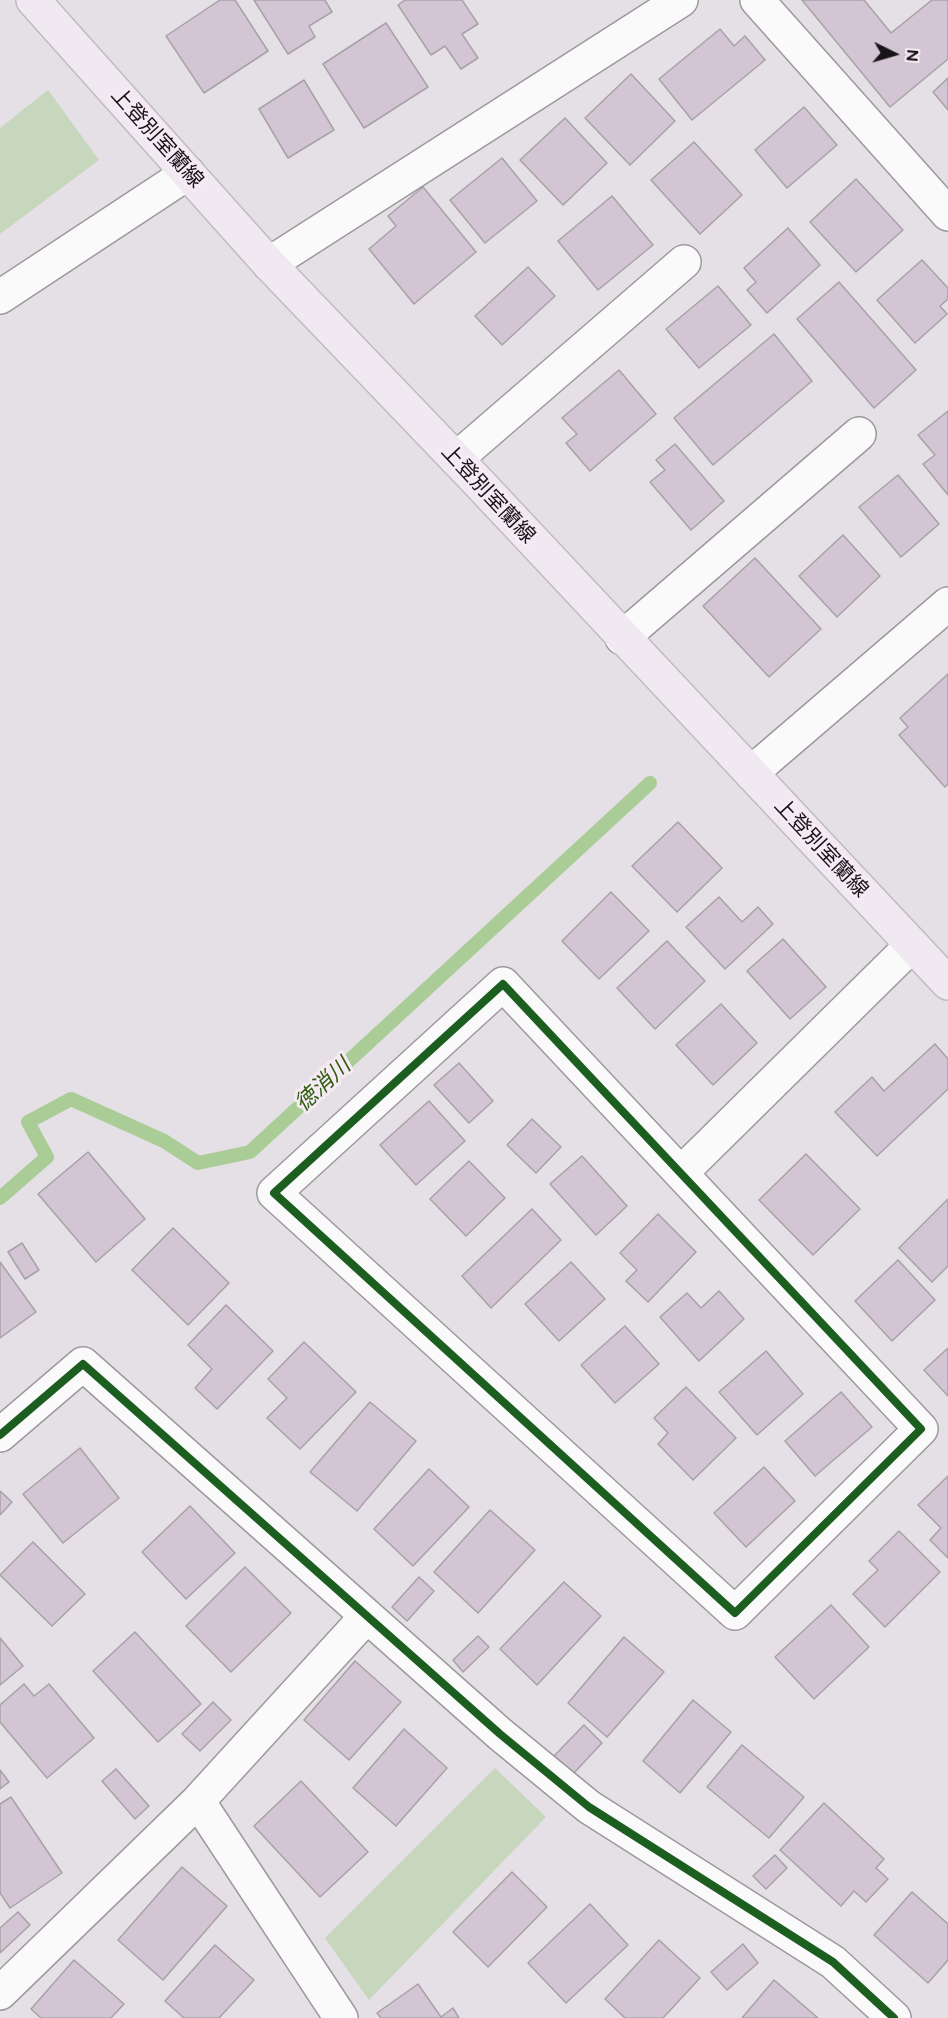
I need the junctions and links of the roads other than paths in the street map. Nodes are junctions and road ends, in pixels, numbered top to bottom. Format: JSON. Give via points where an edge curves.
{"nodes":[{"id":1,"x":33,"y":0,"type":"edge"},
{"id":2,"x":681,"y":0,"type":"edge"},
{"id":3,"x":757,"y":0,"type":"edge"},
{"id":4,"x":188,"y":173,"type":"junction"},
{"id":5,"x":948,"y":214,"type":"edge"},
{"id":6,"x":684,"y":262,"type":"dead end"},
{"id":7,"x":269,"y":264,"type":"junction"},
{"id":8,"x":0,"y":297,"type":"edge"},
{"id":9,"x":859,"y":434,"type":"dead end"},
{"id":10,"x":456,"y":459,"type":"junction"},
{"id":11,"x":948,"y":604,"type":"edge"},
{"id":12,"x":622,"y":638,"type":"junction"},
{"id":13,"x":751,"y":773,"type":"junction"},
{"id":14,"x":912,"y":945,"type":"junction"},
{"id":15,"x":948,"y":983,"type":"edge"},
{"id":16,"x":681,"y":1173,"type":"junction"},
{"id":17,"x":0,"y":1435,"type":"edge"},
{"id":18,"x":367,"y":1616,"type":"junction"},
{"id":19,"x":198,"y":1801,"type":"junction"},
{"id":20,"x":0,"y":1993,"type":"edge"},
{"id":21,"x":341,"y":2018,"type":"edge"},
{"id":22,"x":894,"y":2018,"type":"edge"}],
"edges":[{"from":1,"to":4,"type":"main road","name":"上登別室蘭線"},
{"from":2,"to":7,"type":"street"},
{"from":3,"to":5,"type":"street"},
{"from":4,"to":7,"type":"main road","name":"上登別室蘭線"},
{"from":4,"to":8,"type":"street"},
{"from":6,"to":10,"type":"street"},
{"from":7,"to":10,"type":"main road","name":"上登別室蘭線"},
{"from":9,"to":12,"type":"street"},
{"from":10,"to":12,"type":"main road","name":"上登別室蘭線"},
{"from":11,"to":13,"type":"street"},
{"from":12,"to":13,"type":"main road","name":"上登別室蘭線"},
{"from":13,"to":14,"type":"main road","name":"上登別室蘭線"},
{"from":14,"to":15,"type":"main road","name":"上登別室蘭線"},
{"from":14,"to":16,"type":"street"},
{"from":16,"to":16,"type":"street","via":[[921,1429],[735,1613],[274,1193],[503,984]]},
{"from":17,"to":18,"type":"street","via":[[83,1364]]},
{"from":18,"to":19,"type":"street"},
{"from":18,"to":22,"type":"street","via":[[589,1807],[833,1962]]},
{"from":19,"to":20,"type":"street"},
{"from":19,"to":21,"type":"street"}]}
